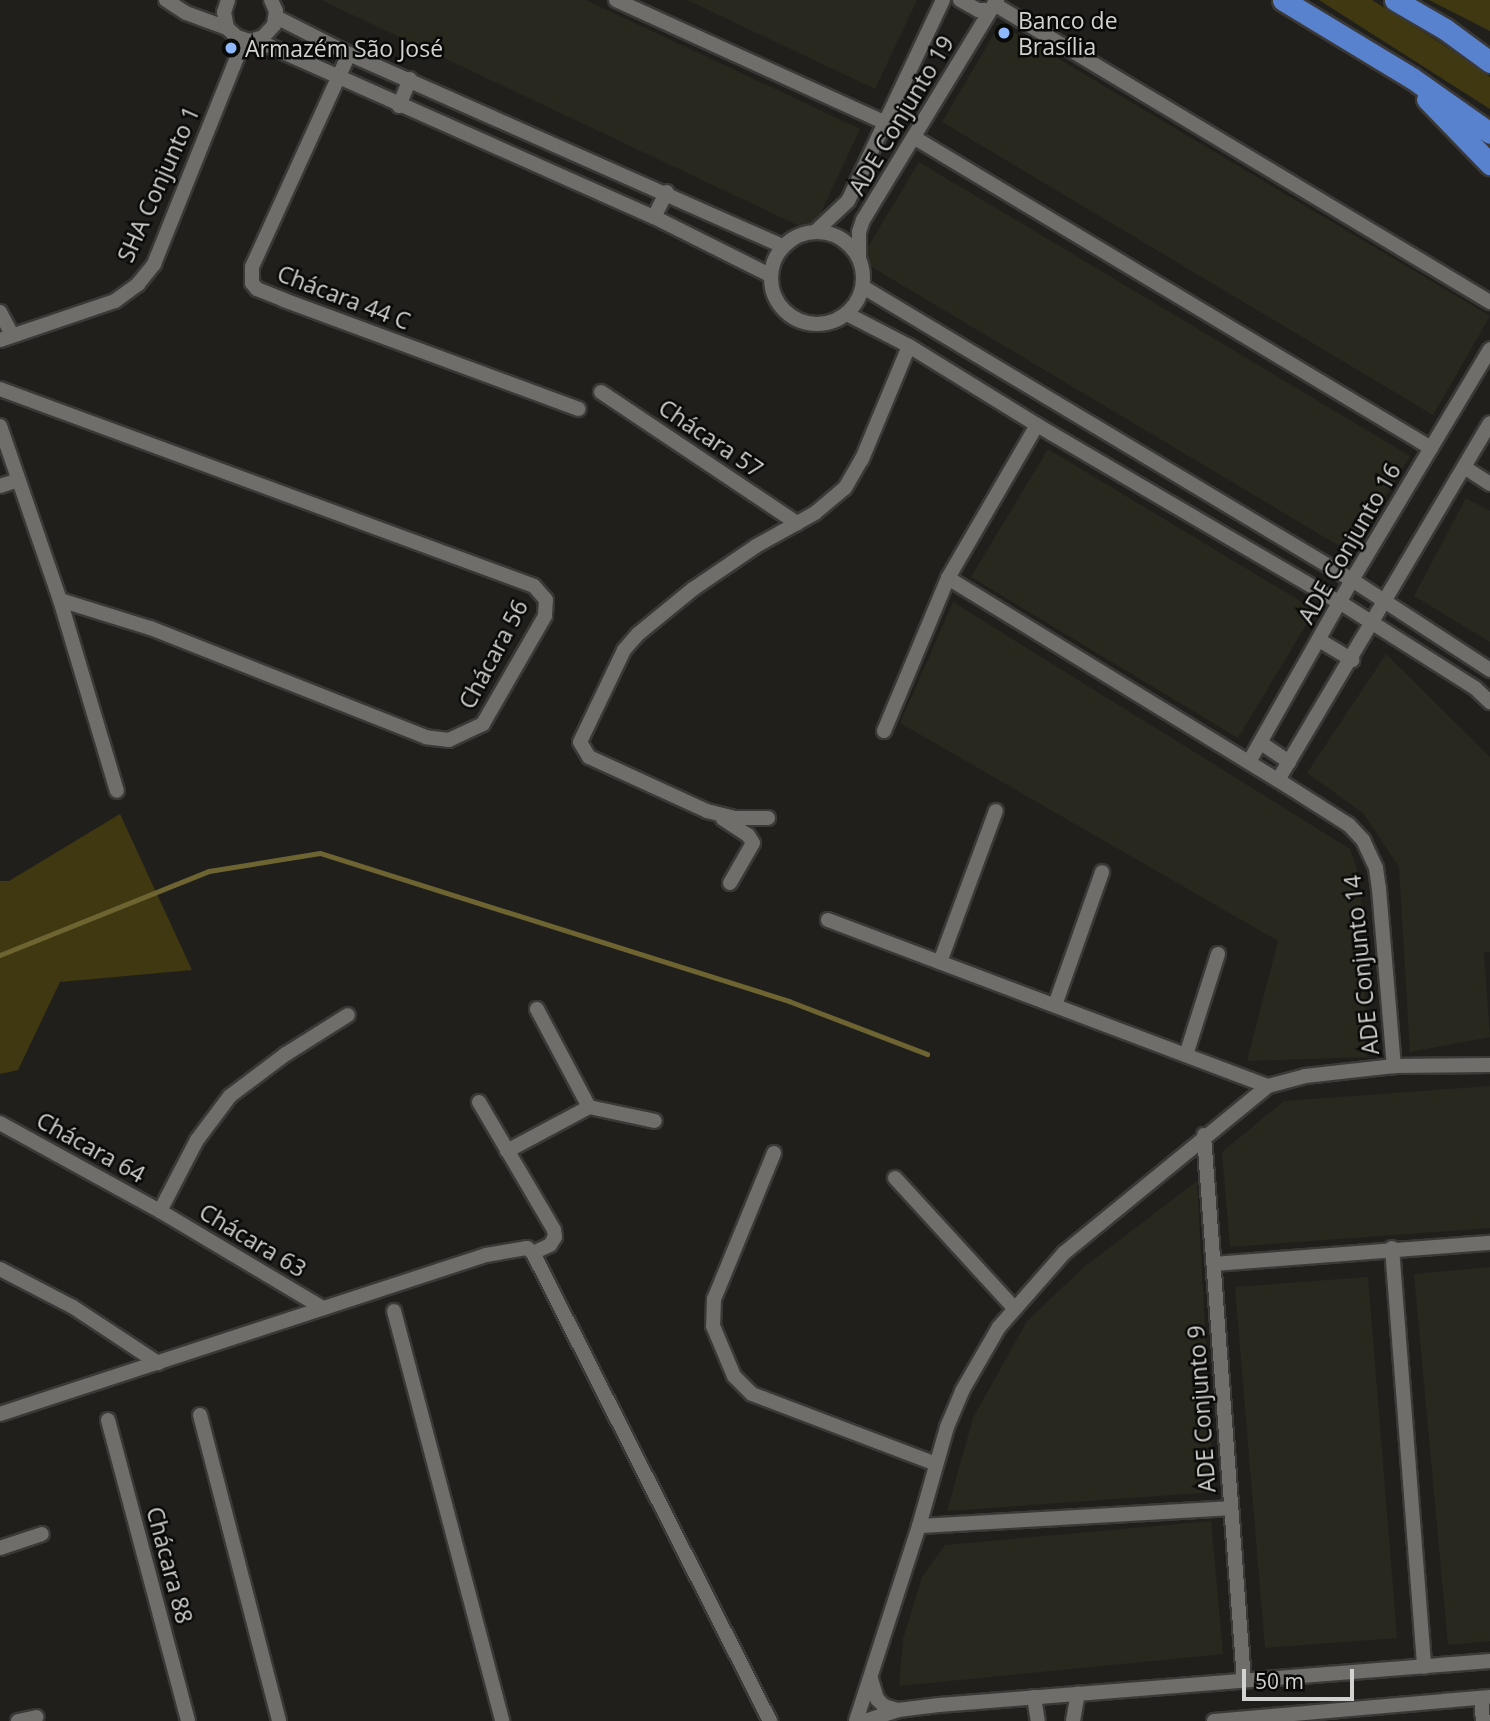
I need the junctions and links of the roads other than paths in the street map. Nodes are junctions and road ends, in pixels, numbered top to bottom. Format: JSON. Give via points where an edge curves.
{"nodes":[{"id":1,"x":166,"y":0,"type":"edge"},
{"id":2,"x":228,"y":0,"type":"edge"},
{"id":3,"x":272,"y":0,"type":"edge"},
{"id":4,"x":616,"y":0,"type":"edge"},
{"id":5,"x":943,"y":0,"type":"edge"},
{"id":6,"x":960,"y":0,"type":"edge"},
{"id":7,"x":1283,"y":0,"type":"edge"},
{"id":8,"x":1395,"y":0,"type":"edge"},
{"id":9,"x":993,"y":4,"type":"edge"},
{"id":10,"x":276,"y":17,"type":"junction"},
{"id":11,"x":227,"y":28,"type":"junction"},
{"id":12,"x":1445,"y":29,"type":"junction"},
{"id":13,"x":250,"y":40,"type":"junction"},
{"id":14,"x":1490,"y":47,"type":"edge"},
{"id":15,"x":349,"y":54,"type":"junction"},
{"id":16,"x":1490,"y":62,"type":"edge"},
{"id":17,"x":1412,"y":78,"type":"junction"},
{"id":18,"x":339,"y":79,"type":"junction"},
{"id":19,"x":410,"y":79,"type":"junction"},
{"id":20,"x":399,"y":106,"type":"junction"},
{"id":21,"x":886,"y":123,"type":"junction"},
{"id":22,"x":1490,"y":133,"type":"edge"},
{"id":23,"x":915,"y":138,"type":"junction"},
{"id":24,"x":1490,"y":164,"type":"edge"},
{"id":25,"x":667,"y":192,"type":"junction"},
{"id":26,"x":654,"y":217,"type":"junction"},
{"id":27,"x":815,"y":232,"type":"junction"},
{"id":28,"x":783,"y":246,"type":"junction"},
{"id":29,"x":859,"y":257,"type":"junction"},
{"id":30,"x":771,"y":275,"type":"junction"},
{"id":31,"x":863,"y":287,"type":"junction"},
{"id":32,"x":1490,"y":302,"type":"edge"},
{"id":33,"x":0,"y":312,"type":"edge"},
{"id":34,"x":847,"y":314,"type":"junction"},
{"id":35,"x":6,"y":338,"type":"edge"},
{"id":36,"x":909,"y":346,"type":"junction"},
{"id":37,"x":1490,"y":349,"type":"edge"},
{"id":38,"x":0,"y":389,"type":"edge"},
{"id":39,"x":601,"y":392,"type":"dead end"},
{"id":40,"x":579,"y":409,"type":"dead end"},
{"id":41,"x":1490,"y":423,"type":"edge"},
{"id":42,"x":1037,"y":425,"type":"junction"},
{"id":43,"x":0,"y":426,"type":"edge"},
{"id":44,"x":1431,"y":448,"type":"junction"},
{"id":45,"x":1464,"y":467,"type":"junction"},
{"id":46,"x":18,"y":480,"type":"junction"},
{"id":47,"x":1490,"y":484,"type":"edge"},
{"id":48,"x":0,"y":486,"type":"edge"},
{"id":49,"x":797,"y":523,"type":"junction"},
{"id":50,"x":947,"y":578,"type":"junction"},
{"id":51,"x":1352,"y":580,"type":"junction"},
{"id":52,"x":60,"y":600,"type":"junction"},
{"id":53,"x":1387,"y":602,"type":"junction"},
{"id":54,"x":1341,"y":603,"type":"junction"},
{"id":55,"x":1372,"y":625,"type":"junction"},
{"id":56,"x":1319,"y":640,"type":"junction"},
{"id":57,"x":1352,"y":660,"type":"junction"},
{"id":58,"x":1490,"y":670,"type":"edge"},
{"id":59,"x":1490,"y":702,"type":"edge"},
{"id":60,"x":884,"y":731,"type":"dead end"},
{"id":61,"x":1261,"y":743,"type":"junction"},
{"id":62,"x":1249,"y":762,"type":"junction"},
{"id":63,"x":1289,"y":762,"type":"junction"},
{"id":64,"x":1278,"y":780,"type":"junction"},
{"id":65,"x":117,"y":791,"type":"dead end"},
{"id":66,"x":996,"y":811,"type":"dead end"},
{"id":67,"x":719,"y":816,"type":"junction"},
{"id":68,"x":768,"y":818,"type":"dead end"},
{"id":69,"x":1102,"y":872,"type":"dead end"},
{"id":70,"x":730,"y":883,"type":"dead end"},
{"id":71,"x":828,"y":920,"type":"dead end"},
{"id":72,"x":1218,"y":954,"type":"dead end"},
{"id":73,"x":940,"y":962,"type":"junction"},
{"id":74,"x":1055,"y":1005,"type":"junction"},
{"id":75,"x":537,"y":1009,"type":"dead end"},
{"id":76,"x":348,"y":1015,"type":"dead end"},
{"id":77,"x":1186,"y":1055,"type":"junction"},
{"id":78,"x":1490,"y":1065,"type":"edge"},
{"id":79,"x":1394,"y":1066,"type":"junction"},
{"id":80,"x":1268,"y":1086,"type":"junction"},
{"id":81,"x":479,"y":1102,"type":"dead end"},
{"id":82,"x":589,"y":1107,"type":"junction"},
{"id":83,"x":654,"y":1122,"type":"dead end"},
{"id":84,"x":0,"y":1123,"type":"edge"},
{"id":85,"x":1204,"y":1135,"type":"junction"},
{"id":86,"x":507,"y":1150,"type":"junction"},
{"id":87,"x":774,"y":1153,"type":"dead end"},
{"id":88,"x":895,"y":1178,"type":"dead end"},
{"id":89,"x":160,"y":1211,"type":"junction"},
{"id":90,"x":1490,"y":1243,"type":"edge"},
{"id":91,"x":1392,"y":1248,"type":"junction"},
{"id":92,"x":533,"y":1253,"type":"junction"},
{"id":93,"x":1214,"y":1264,"type":"junction"},
{"id":94,"x":0,"y":1269,"type":"edge"},
{"id":95,"x":323,"y":1308,"type":"junction"},
{"id":96,"x":1014,"y":1308,"type":"junction"},
{"id":97,"x":394,"y":1311,"type":"dead end"},
{"id":98,"x":158,"y":1363,"type":"junction"},
{"id":99,"x":0,"y":1414,"type":"edge"},
{"id":100,"x":200,"y":1415,"type":"dead end"},
{"id":101,"x":108,"y":1420,"type":"dead end"},
{"id":102,"x":936,"y":1464,"type":"junction"},
{"id":103,"x":1230,"y":1508,"type":"junction"},
{"id":104,"x":919,"y":1526,"type":"junction"},
{"id":105,"x":42,"y":1534,"type":"dead end"},
{"id":106,"x":0,"y":1548,"type":"edge"},
{"id":107,"x":1490,"y":1661,"type":"edge"},
{"id":108,"x":1424,"y":1667,"type":"junction"},
{"id":109,"x":870,"y":1678,"type":"junction"},
{"id":110,"x":1244,"y":1681,"type":"junction"},
{"id":111,"x":1078,"y":1693,"type":"junction"},
{"id":112,"x":1034,"y":1697,"type":"junction"},
{"id":113,"x":1485,"y":1698,"type":"edge"},
{"id":114,"x":898,"y":1710,"type":"junction"},
{"id":115,"x":37,"y":1717,"type":"dead end"},
{"id":116,"x":1244,"y":1719,"type":"edge"},
{"id":117,"x":18,"y":1721,"type":"edge"},
{"id":118,"x":188,"y":1721,"type":"edge"},
{"id":119,"x":279,"y":1721,"type":"edge"},
{"id":120,"x":502,"y":1721,"type":"edge"},
{"id":121,"x":770,"y":1721,"type":"edge"},
{"id":122,"x":856,"y":1721,"type":"edge"},
{"id":123,"x":865,"y":1721,"type":"edge"},
{"id":124,"x":1038,"y":1721,"type":"edge"},
{"id":125,"x":1073,"y":1721,"type":"edge"},
{"id":126,"x":1214,"y":1721,"type":"edge"},
{"id":127,"x":1483,"y":1721,"type":"edge"}],
"edges":[{"from":1,"to":11,"type":"street"},
{"from":2,"to":11,"type":"street","via":[[224,12]]},
{"from":3,"to":10,"type":"street"},
{"from":4,"to":21,"type":"street"},
{"from":5,"to":21,"type":"street","name":"ADE Conjunto 19"},
{"from":6,"to":9,"type":"street","via":[[978,10]]},
{"from":7,"to":17,"type":"highway"},
{"from":8,"to":12,"type":"highway"},
{"from":9,"to":23,"type":"street","name":"ADE Conjunto 19"},
{"from":9,"to":32,"type":"street"},
{"from":10,"to":13,"type":"street","name":"SHA Conjunto 1","via":[[270,32]]},
{"from":10,"to":15,"type":"street"},
{"from":11,"to":13,"type":"street"},
{"from":12,"to":14,"type":"highway","via":[[1470,35]]},
{"from":12,"to":16,"type":"highway"},
{"from":13,"to":18,"type":"street"},
{"from":13,"to":35,"type":"street","name":"SHA Conjunto 1","via":[[153,264],[138,284],[115,301]]},
{"from":15,"to":18,"type":"street","name":"Chácara 44 C"},
{"from":15,"to":19,"type":"street"},
{"from":17,"to":22,"type":"highway"},
{"from":17,"to":24,"type":"highway","via":[[1434,108]]},
{"from":18,"to":20,"type":"street"},
{"from":18,"to":40,"type":"street","name":"Chácara 44 C","via":[[251,267],[252,283],[284,300]]},
{"from":19,"to":20,"type":"street"},
{"from":19,"to":25,"type":"street"},
{"from":20,"to":26,"type":"street"},
{"from":21,"to":27,"type":"street","name":"ADE Conjunto 19","via":[[848,201]]},
{"from":23,"to":29,"type":"street","name":"ADE Conjunto 19","via":[[863,220]]},
{"from":23,"to":44,"type":"street"},
{"from":25,"to":26,"type":"street"},
{"from":25,"to":28,"type":"street"},
{"from":26,"to":30,"type":"street"},
{"from":27,"to":28,"type":"street","via":[[794,237]]},
{"from":27,"to":29,"type":"street","via":[[843,239]]},
{"from":28,"to":30,"type":"street"},
{"from":29,"to":31,"type":"street"},
{"from":30,"to":34,"type":"street","via":[[772,290],[789,315],[818,324]]},
{"from":31,"to":34,"type":"street"},
{"from":31,"to":51,"type":"street"},
{"from":33,"to":35,"type":"street"},
{"from":34,"to":36,"type":"street"},
{"from":36,"to":42,"type":"street"},
{"from":36,"to":49,"type":"street","via":[[853,474],[830,502]]},
{"from":37,"to":44,"type":"street","name":"ADE Conjunto 16"},
{"from":38,"to":52,"type":"street","name":"Chácara 56","via":[[534,586],[547,607],[483,724],[449,740],[426,737],[150,628]]},
{"from":39,"to":49,"type":"street","name":"Chácara 57"},
{"from":41,"to":45,"type":"street"},
{"from":42,"to":50,"type":"street"},
{"from":42,"to":54,"type":"street"},
{"from":43,"to":46,"type":"street"},
{"from":44,"to":51,"type":"street","name":"ADE Conjunto 16"},
{"from":45,"to":47,"type":"street"},
{"from":45,"to":53,"type":"street"},
{"from":46,"to":48,"type":"street"},
{"from":46,"to":52,"type":"street"},
{"from":49,"to":67,"type":"street","via":[[693,589],[638,634],[624,650],[580,742],[589,757]]},
{"from":50,"to":60,"type":"street"},
{"from":50,"to":62,"type":"street","name":"ADE Conjunto 14"},
{"from":51,"to":53,"type":"street"},
{"from":51,"to":54,"type":"street","name":"ADE Conjunto 16"},
{"from":52,"to":65,"type":"street"},
{"from":53,"to":55,"type":"street"},
{"from":53,"to":58,"type":"street"},
{"from":54,"to":55,"type":"street"},
{"from":54,"to":56,"type":"street","name":"ADE Conjunto 16"},
{"from":55,"to":57,"type":"street"},
{"from":55,"to":59,"type":"street","via":[[1475,688]]},
{"from":56,"to":57,"type":"street"},
{"from":56,"to":61,"type":"street","name":"ADE Conjunto 16"},
{"from":57,"to":63,"type":"street"},
{"from":61,"to":62,"type":"street","name":"ADE Conjunto 16"},
{"from":61,"to":63,"type":"street"},
{"from":62,"to":64,"type":"street","name":"ADE Conjunto 14"},
{"from":63,"to":64,"type":"street"},
{"from":64,"to":79,"type":"street","name":"ADE Conjunto 14","via":[[1349,825],[1370,852],[1379,889]]},
{"from":66,"to":73,"type":"street"},
{"from":67,"to":68,"type":"street"},
{"from":67,"to":70,"type":"street","via":[[748,835],[753,844]]},
{"from":69,"to":74,"type":"street"},
{"from":71,"to":73,"type":"street"},
{"from":72,"to":77,"type":"street"},
{"from":73,"to":74,"type":"street"},
{"from":74,"to":77,"type":"street"},
{"from":75,"to":82,"type":"street"},
{"from":76,"to":89,"type":"street","via":[[230,1096],[197,1140]]},
{"from":77,"to":80,"type":"street"},
{"from":78,"to":79,"type":"street"},
{"from":79,"to":80,"type":"street","via":[[1305,1076]]},
{"from":80,"to":85,"type":"street"},
{"from":81,"to":86,"type":"street"},
{"from":82,"to":83,"type":"street"},
{"from":82,"to":86,"type":"street"},
{"from":84,"to":89,"type":"street","name":"Chácara 64"},
{"from":85,"to":93,"type":"street","name":"ADE Conjunto 9"},
{"from":85,"to":96,"type":"street","via":[[1064,1253]]},
{"from":86,"to":92,"type":"street","via":[[554,1230],[551,1245]]},
{"from":87,"to":102,"type":"street","via":[[714,1299],[713,1326],[734,1376],[752,1394]]},
{"from":88,"to":96,"type":"street"},
{"from":89,"to":95,"type":"street","name":"Chácara 63"},
{"from":90,"to":91,"type":"street"},
{"from":91,"to":93,"type":"street"},
{"from":91,"to":108,"type":"street"},
{"from":92,"to":95,"type":"street","via":[[522,1247],[486,1255]]},
{"from":92,"to":121,"type":"street"},
{"from":93,"to":103,"type":"street","name":"ADE Conjunto 9"},
{"from":94,"to":98,"type":"street","via":[[72,1307]]},
{"from":95,"to":98,"type":"street"},
{"from":96,"to":102,"type":"street","via":[[962,1391]]},
{"from":97,"to":120,"type":"street"},
{"from":98,"to":99,"type":"street"},
{"from":100,"to":119,"type":"street"},
{"from":101,"to":118,"type":"street","name":"Chácara 88"},
{"from":102,"to":104,"type":"street"},
{"from":103,"to":104,"type":"street"},
{"from":103,"to":110,"type":"street","name":"ADE Conjunto 9"},
{"from":104,"to":109,"type":"street"},
{"from":105,"to":106,"type":"street"},
{"from":107,"to":108,"type":"street"},
{"from":108,"to":110,"type":"street"},
{"from":109,"to":114,"type":"street","via":[[877,1699]]},
{"from":109,"to":122,"type":"street"},
{"from":110,"to":111,"type":"street"},
{"from":111,"to":112,"type":"street"},
{"from":111,"to":125,"type":"street"},
{"from":112,"to":114,"type":"street"},
{"from":112,"to":124,"type":"street"},
{"from":113,"to":116,"type":"street"},
{"from":113,"to":127,"type":"street"},
{"from":114,"to":123,"type":"street"},
{"from":115,"to":117,"type":"street"},
{"from":116,"to":126,"type":"street"}]}
